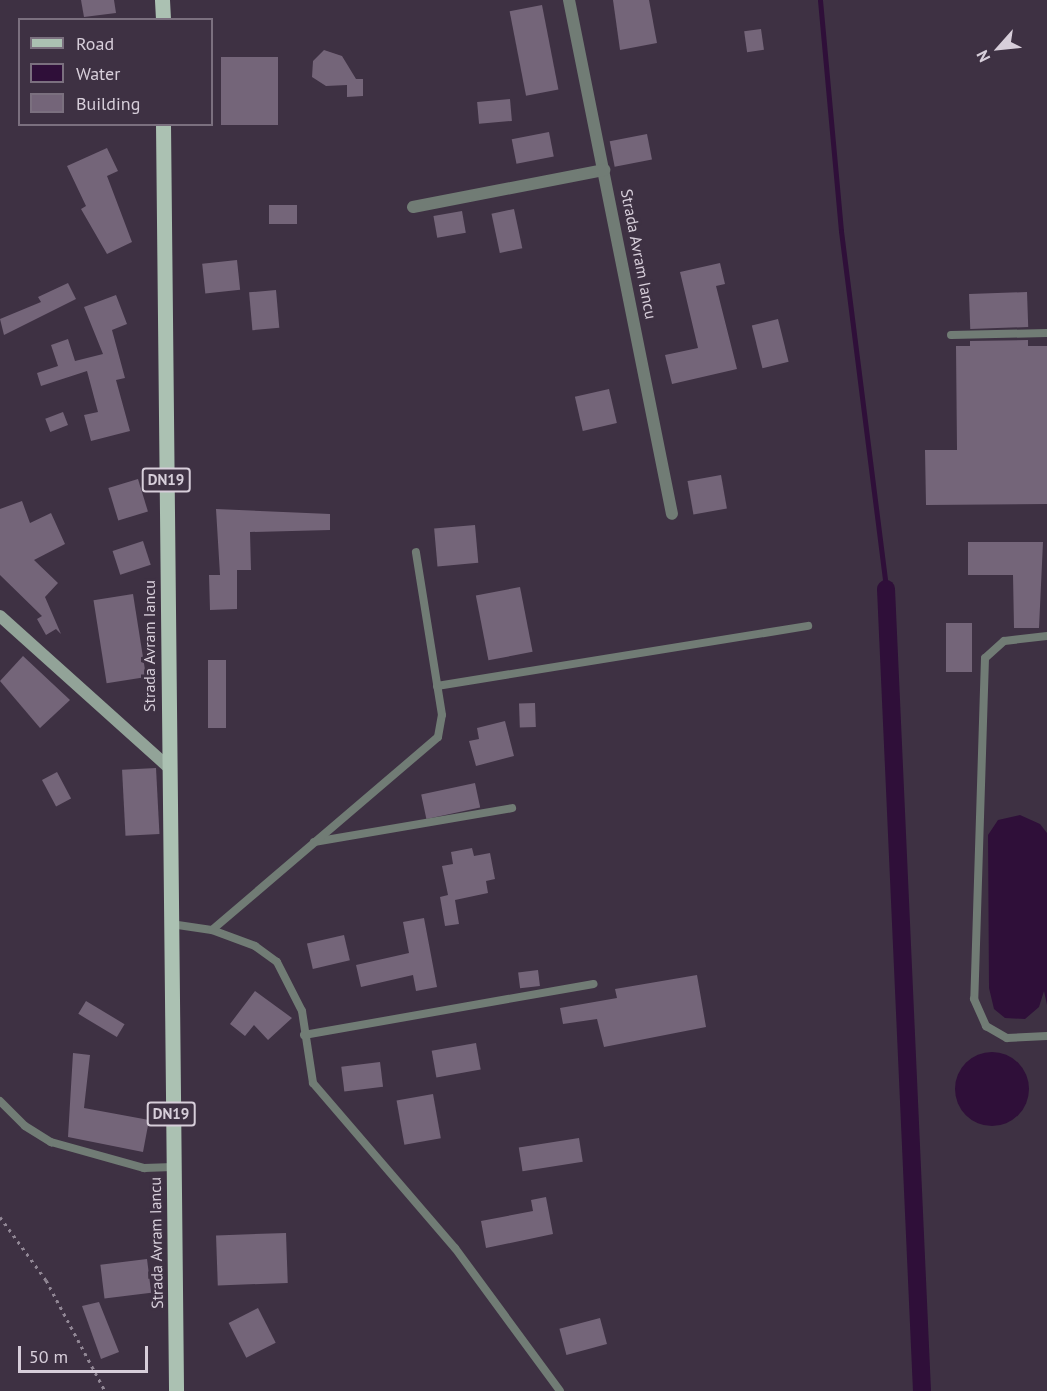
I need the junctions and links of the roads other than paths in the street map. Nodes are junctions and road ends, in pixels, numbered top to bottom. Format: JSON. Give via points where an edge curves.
{"nodes":[{"id":1,"x":162,"y":0,"type":"edge"},
{"id":2,"x":569,"y":0,"type":"edge"},
{"id":3,"x":162,"y":18,"type":"edge"},
{"id":4,"x":163,"y":126,"type":"edge"},
{"id":5,"x":604,"y":170,"type":"junction"},
{"id":6,"x":413,"y":207,"type":"dead end"},
{"id":7,"x":1047,"y":333,"type":"edge"},
{"id":8,"x":951,"y":335,"type":"dead end"},
{"id":9,"x":672,"y":514,"type":"dead end"},
{"id":10,"x":416,"y":552,"type":"dead end"},
{"id":11,"x":0,"y":616,"type":"edge"},
{"id":12,"x":808,"y":626,"type":"dead end"},
{"id":13,"x":1047,"y":636,"type":"edge"},
{"id":14,"x":437,"y":686,"type":"junction"},
{"id":15,"x":168,"y":766,"type":"junction"},
{"id":16,"x":512,"y":808,"type":"dead end"},
{"id":17,"x":312,"y":842,"type":"junction"},
{"id":18,"x":171,"y":924,"type":"junction"},
{"id":19,"x":212,"y":930,"type":"junction"},
{"id":20,"x":594,"y":984,"type":"dead end"},
{"id":21,"x":304,"y":1035,"type":"junction"},
{"id":22,"x":1047,"y":1036,"type":"edge"},
{"id":23,"x":0,"y":1101,"type":"edge"},
{"id":24,"x":172,"y":1167,"type":"junction"},
{"id":25,"x":176,"y":1391,"type":"edge"},
{"id":26,"x":560,"y":1391,"type":"edge"}],
"edges":[{"from":1,"to":3,"type":"main road"},
{"from":2,"to":5,"type":"street","name":"Strada Avram Iancu"},
{"from":4,"to":15,"type":"main road","name":"Strada Avram Iancu","number":"DN19"},
{"from":5,"to":6,"type":"street"},
{"from":5,"to":9,"type":"street","name":"Strada Avram Iancu"},
{"from":7,"to":8,"type":"lane"},
{"from":10,"to":14,"type":"lane"},
{"from":11,"to":15,"type":"main road"},
{"from":12,"to":14,"type":"lane"},
{"from":13,"to":22,"type":"lane","via":[[1004,641],[985,658],[974,999],[986,1026],[1007,1038]]},
{"from":14,"to":17,"type":"lane","via":[[442,715],[438,737]]},
{"from":15,"to":18,"type":"main road","name":"Strada Avram Iancu","number":"DN19"},
{"from":16,"to":17,"type":"lane"},
{"from":17,"to":19,"type":"lane"},
{"from":18,"to":19,"type":"lane"},
{"from":18,"to":24,"type":"main road","name":"Strada Avram Iancu","number":"DN19"},
{"from":19,"to":21,"type":"lane","via":[[255,946],[277,962],[302,1011]]},
{"from":20,"to":21,"type":"lane"},
{"from":21,"to":26,"type":"lane","via":[[311,1076],[327,1103],[455,1248]]},
{"from":23,"to":24,"type":"lane","name":"Strada Avram Iancu","via":[[25,1126],[51,1142],[144,1168]]},
{"from":24,"to":25,"type":"main road","name":"Strada Avram Iancu","number":"DN19"}]}
